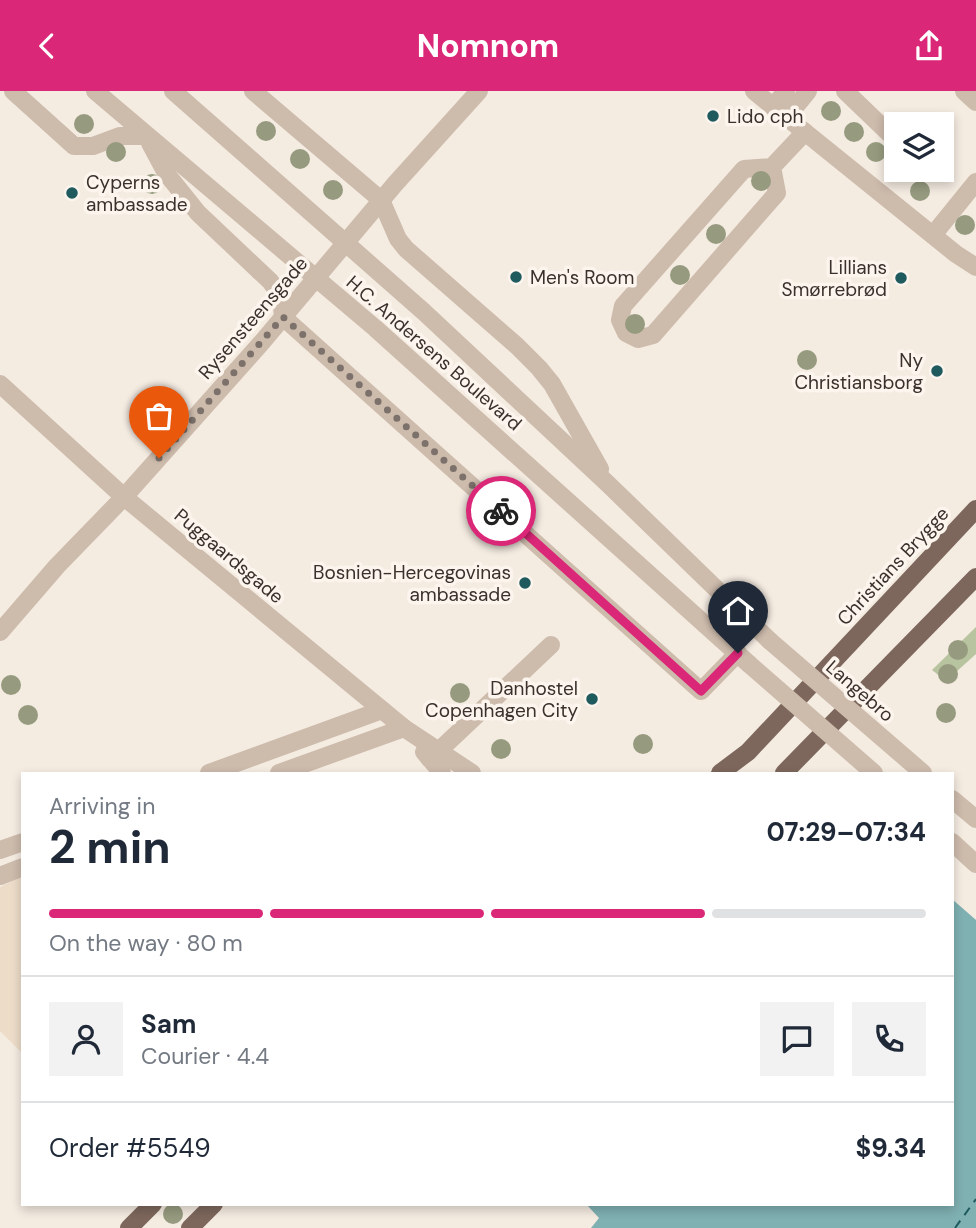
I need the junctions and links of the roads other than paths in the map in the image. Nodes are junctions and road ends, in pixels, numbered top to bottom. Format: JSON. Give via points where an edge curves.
{"nodes":[{"id":1,"x":13,"y":91,"type":"edge"},
{"id":2,"x":95,"y":91,"type":"edge"},
{"id":3,"x":173,"y":91,"type":"edge"},
{"id":4,"x":253,"y":91,"type":"edge"},
{"id":5,"x":479,"y":91,"type":"edge"},
{"id":6,"x":754,"y":91,"type":"edge"},
{"id":7,"x":786,"y":91,"type":"edge"},
{"id":8,"x":808,"y":91,"type":"edge"},
{"id":9,"x":845,"y":91,"type":"edge"},
{"id":10,"x":863,"y":91,"type":"edge"},
{"id":11,"x":964,"y":91,"type":"edge"},
{"id":12,"x":976,"y":102,"type":"edge"},
{"id":13,"x":779,"y":112,"type":"junction"},
{"id":14,"x":885,"y":112,"type":"edge"},
{"id":15,"x":884,"y":128,"type":"edge"},
{"id":16,"x":805,"y":132,"type":"junction"},
{"id":17,"x":146,"y":136,"type":"junction"},
{"id":18,"x":772,"y":167,"type":"junction"},
{"id":19,"x":976,"y":182,"type":"edge"},
{"id":20,"x":381,"y":200,"type":"junction"},
{"id":21,"x":933,"y":235,"type":"junction"},
{"id":22,"x":345,"y":243,"type":"junction"},
{"id":23,"x":956,"y":254,"type":"junction"},
{"id":24,"x":976,"y":267,"type":"edge"},
{"id":25,"x":316,"y":277,"type":"junction"},
{"id":26,"x":976,"y":278,"type":"edge"},
{"id":27,"x":283,"y":317,"type":"junction"},
{"id":28,"x":0,"y":384,"type":"edge"},
{"id":29,"x":608,"y":484,"type":"junction"},
{"id":30,"x":124,"y":497,"type":"junction"},
{"id":31,"x":976,"y":509,"type":"edge"},
{"id":32,"x":976,"y":577,"type":"edge"},
{"id":33,"x":0,"y":632,"type":"edge"},
{"id":34,"x":770,"y":641,"type":"joint"},
{"id":35,"x":551,"y":645,"type":"dead end"},
{"id":36,"x":743,"y":659,"type":"junction"},
{"id":37,"x":382,"y":710,"type":"junction"},
{"id":38,"x":404,"y":728,"type":"junction"},
{"id":39,"x":435,"y":754,"type":"junction"},
{"id":40,"x":212,"y":772,"type":"edge"},
{"id":41,"x":282,"y":772,"type":"edge"},
{"id":42,"x":442,"y":772,"type":"edge"},
{"id":43,"x":470,"y":772,"type":"edge"},
{"id":44,"x":721,"y":772,"type":"edge"},
{"id":45,"x":785,"y":772,"type":"edge"},
{"id":46,"x":873,"y":772,"type":"edge"},
{"id":47,"x":922,"y":772,"type":"edge"},
{"id":48,"x":954,"y":801,"type":"edge"},
{"id":49,"x":976,"y":819,"type":"edge"},
{"id":50,"x":21,"y":843,"type":"edge"},
{"id":51,"x":954,"y":844,"type":"edge"},
{"id":52,"x":0,"y":850,"type":"edge"},
{"id":53,"x":976,"y":863,"type":"edge"},
{"id":54,"x":21,"y":868,"type":"edge"},
{"id":55,"x":0,"y":876,"type":"edge"},
{"id":56,"x":151,"y":1206,"type":"edge"},
{"id":57,"x":212,"y":1206,"type":"edge"},
{"id":58,"x":129,"y":1228,"type":"edge"},
{"id":59,"x":190,"y":1228,"type":"edge"}],
"edges":[{"from":1,"to":17,"type":"street","via":[[74,146]]},
{"from":2,"to":17,"type":"street","name":"H.C. Andersens Boulevard"},
{"from":3,"to":22,"type":"street","name":"H.C. Andersens Boulevard"},
{"from":4,"to":20,"type":"street"},
{"from":5,"to":20,"type":"street","name":"Rysensteensgade"},
{"from":6,"to":13,"type":"street"},
{"from":7,"to":13,"type":"street"},
{"from":8,"to":13,"type":"street"},
{"from":9,"to":15,"type":"street"},
{"from":10,"to":14,"type":"street"},
{"from":11,"to":12,"type":"street"},
{"from":13,"to":16,"type":"street"},
{"from":16,"to":18,"type":"street"},
{"from":16,"to":21,"type":"street"},
{"from":17,"to":25,"type":"street","name":"H.C. Andersens Boulevard"},
{"from":17,"to":27,"type":"street","via":[[166,173],[198,213],[270,281],[281,296]]},
{"from":18,"to":18,"type":"street","via":[[744,169],[623,306],[620,320],[626,333],[638,339],[653,335],[777,193]]},
{"from":19,"to":21,"type":"street"},
{"from":20,"to":22,"type":"street","name":"Rysensteensgade"},
{"from":20,"to":29,"type":"street","via":[[406,249],[517,346],[552,384]]},
{"from":21,"to":23,"type":"street"},
{"from":22,"to":25,"type":"street","name":"Rysensteensgade"},
{"from":22,"to":29,"type":"street","name":"H.C. Andersens Boulevard"},
{"from":23,"to":24,"type":"street"},
{"from":23,"to":26,"type":"street"},
{"from":25,"to":27,"type":"street","name":"Rysensteensgade"},
{"from":25,"to":36,"type":"street","name":"H.C. Andersens Boulevard"},
{"from":27,"to":30,"type":"street","name":"Rysensteensgade"},
{"from":27,"to":36,"type":"street","via":[[701,691]]},
{"from":28,"to":30,"type":"street","name":"Puggaardsgade"},
{"from":29,"to":34,"type":"street","name":"H.C. Andersens Boulevard"},
{"from":30,"to":33,"type":"street","name":"Rysensteensgade"},
{"from":30,"to":37,"type":"street","name":"Puggaardsgade"},
{"from":31,"to":44,"type":"main road","name":"Christians Brygge","via":[[748,752]]},
{"from":32,"to":45,"type":"main road"},
{"from":34,"to":47,"type":"street","name":"Langebro","bridge":true},
{"from":35,"to":39,"type":"street"},
{"from":36,"to":46,"type":"street","bridge":true},
{"from":37,"to":38,"type":"street","name":"Puggaardsgade"},
{"from":37,"to":40,"type":"street"},
{"from":38,"to":39,"type":"street","name":"Puggaardsgade"},
{"from":38,"to":41,"type":"street"},
{"from":39,"to":42,"type":"street","name":"Puggaardsgade"},
{"from":39,"to":43,"type":"street","name":"Puggaardsgade"},
{"from":48,"to":49,"type":"street"},
{"from":50,"to":52,"type":"street"},
{"from":51,"to":53,"type":"street"},
{"from":54,"to":55,"type":"street"},
{"from":56,"to":58,"type":"main road"},
{"from":57,"to":59,"type":"main road"}]}
